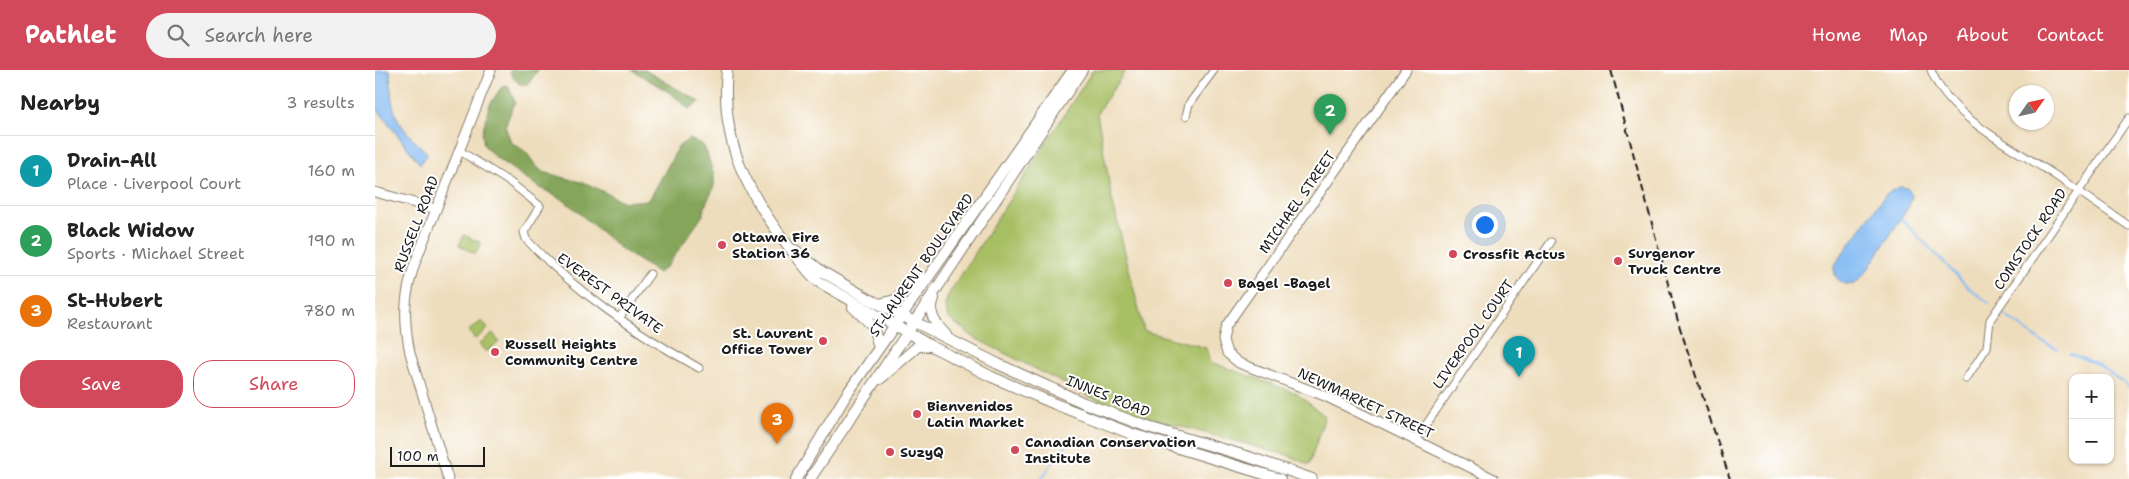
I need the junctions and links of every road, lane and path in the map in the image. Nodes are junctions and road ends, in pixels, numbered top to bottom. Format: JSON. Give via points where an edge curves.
{"nodes":[{"id":1,"x":491,"y":70,"type":"edge"},
{"id":2,"x":727,"y":70,"type":"edge"},
{"id":3,"x":1073,"y":70,"type":"edge"},
{"id":4,"x":1082,"y":70,"type":"edge"},
{"id":5,"x":1214,"y":70,"type":"edge"},
{"id":6,"x":1406,"y":70,"type":"edge"},
{"id":7,"x":1931,"y":70,"type":"edge"},
{"id":8,"x":1046,"y":116,"type":"junction"},
{"id":9,"x":1186,"y":116,"type":"dead end"},
{"id":10,"x":2129,"y":118,"type":"edge"},
{"id":11,"x":460,"y":151,"type":"junction"},
{"id":12,"x":2078,"y":190,"type":"junction"},
{"id":13,"x":375,"y":192,"type":"edge"},
{"id":14,"x":436,"y":209,"type":"junction"},
{"id":15,"x":2129,"y":226,"type":"edge"},
{"id":16,"x":1551,"y":242,"type":"dead end"},
{"id":17,"x":789,"y":246,"type":"junction"},
{"id":18,"x":944,"y":256,"type":"junction"},
{"id":19,"x":650,"y":274,"type":"dead end"},
{"id":20,"x":939,"y":283,"type":"junction"},
{"id":21,"x":839,"y":295,"type":"junction"},
{"id":22,"x":879,"y":304,"type":"junction"},
{"id":23,"x":903,"y":315,"type":"junction"},
{"id":24,"x":620,"y":317,"type":"junction"},
{"id":25,"x":914,"y":321,"type":"junction"},
{"id":26,"x":895,"y":326,"type":"junction"},
{"id":27,"x":907,"y":332,"type":"junction"},
{"id":28,"x":954,"y":342,"type":"junction"},
{"id":29,"x":931,"y":346,"type":"junction"},
{"id":30,"x":879,"y":348,"type":"junction"},
{"id":31,"x":1227,"y":353,"type":"joint"},
{"id":32,"x":699,"y":368,"type":"dead end"},
{"id":33,"x":1966,"y":379,"type":"dead end"},
{"id":34,"x":868,"y":390,"type":"junction"},
{"id":35,"x":1415,"y":441,"type":"junction"},
{"id":36,"x":448,"y":479,"type":"edge"},
{"id":37,"x":796,"y":479,"type":"edge"},
{"id":38,"x":810,"y":479,"type":"edge"},
{"id":39,"x":1281,"y":479,"type":"edge"},
{"id":40,"x":1312,"y":479,"type":"edge"},
{"id":41,"x":1494,"y":479,"type":"edge"}],
"edges":[{"from":1,"to":11,"type":"street","name":"RUSSELL ROAD"},
{"from":2,"to":17,"type":"main road","via":[[729,126],[737,162],[754,199]]},
{"from":3,"to":8,"type":"main road","name":"ST-LAURENT BOULEVARD"},
{"from":4,"to":8,"type":"main road","name":"ST-LAURENT BOULEVARD"},
{"from":5,"to":9,"type":"street","via":[[1189,104]]},
{"from":6,"to":31,"type":"street","name":"MICHAEL STREET","via":[[1225,326],[1223,340]]},
{"from":7,"to":12,"type":"street","via":[[1937,86],[1954,105],[1985,130]]},
{"from":8,"to":18,"type":"main road","name":"ST-LAURENT BOULEVARD"},
{"from":8,"to":20,"type":"main road","name":"ST-LAURENT BOULEVARD"},
{"from":10,"to":12,"type":"street","name":"COMSTOCK ROAD"},
{"from":11,"to":14,"type":"street","name":"RUSSELL ROAD"},
{"from":11,"to":24,"type":"street","name":"EVEREST PRIVATE","via":[[511,183],[540,206],[524,232],[526,239],[564,278]]},
{"from":12,"to":15,"type":"street"},
{"from":12,"to":33,"type":"street","name":"COMSTOCK ROAD","via":[[1990,320],[1987,346]]},
{"from":13,"to":14,"type":"street"},
{"from":14,"to":36,"type":"street","name":"RUSSELL ROAD","via":[[406,288],[406,332]]},
{"from":16,"to":35,"type":"street","name":"LIVERPOOL COURT"},
{"from":17,"to":21,"type":"main road","via":[[808,272]]},
{"from":17,"to":22,"type":"main road","name":"INNES ROAD","via":[[837,282]]},
{"from":18,"to":22,"type":"main road","via":[[905,293],[895,300]]},
{"from":18,"to":23,"type":"main road","name":"ST-LAURENT BOULEVARD"},
{"from":19,"to":24,"type":"street"},
{"from":20,"to":25,"type":"main road","name":"ST-LAURENT BOULEVARD"},
{"from":20,"to":28,"type":"main road","via":[[931,316]]},
{"from":21,"to":26,"type":"main road","name":"INNES ROAD"},
{"from":21,"to":30,"type":"main road","via":[[873,326]]},
{"from":22,"to":23,"type":"main road","name":"INNES ROAD"},
{"from":23,"to":25,"type":"main road","name":"INNES ROAD"},
{"from":23,"to":26,"type":"main road","name":"ST-LAURENT BOULEVARD"},
{"from":24,"to":32,"type":"street","name":"EVEREST PRIVATE"},
{"from":25,"to":27,"type":"main road","name":"ST-LAURENT BOULEVARD"},
{"from":25,"to":28,"type":"main road","name":"INNES ROAD"},
{"from":26,"to":27,"type":"main road","name":"INNES ROAD"},
{"from":26,"to":30,"type":"main road","name":"ST-LAURENT BOULEVARD"},
{"from":27,"to":29,"type":"main road","name":"INNES ROAD"},
{"from":27,"to":34,"type":"main road","name":"ST-LAURENT BOULEVARD"},
{"from":28,"to":40,"type":"main road","name":"INNES ROAD","via":[[1102,410]]},
{"from":29,"to":34,"type":"main road","via":[[921,345],[914,349]]},
{"from":29,"to":39,"type":"main road","name":"INNES ROAD","via":[[992,377],[1106,424]]},
{"from":30,"to":37,"type":"main road","name":"ST-LAURENT BOULEVARD"},
{"from":31,"to":35,"type":"street","name":"NEWMARKET STREET","via":[[1239,363],[1325,396]]},
{"from":34,"to":38,"type":"main road","name":"ST-LAURENT BOULEVARD"},
{"from":35,"to":41,"type":"street","name":"NEWMARKET STREET"}]}
